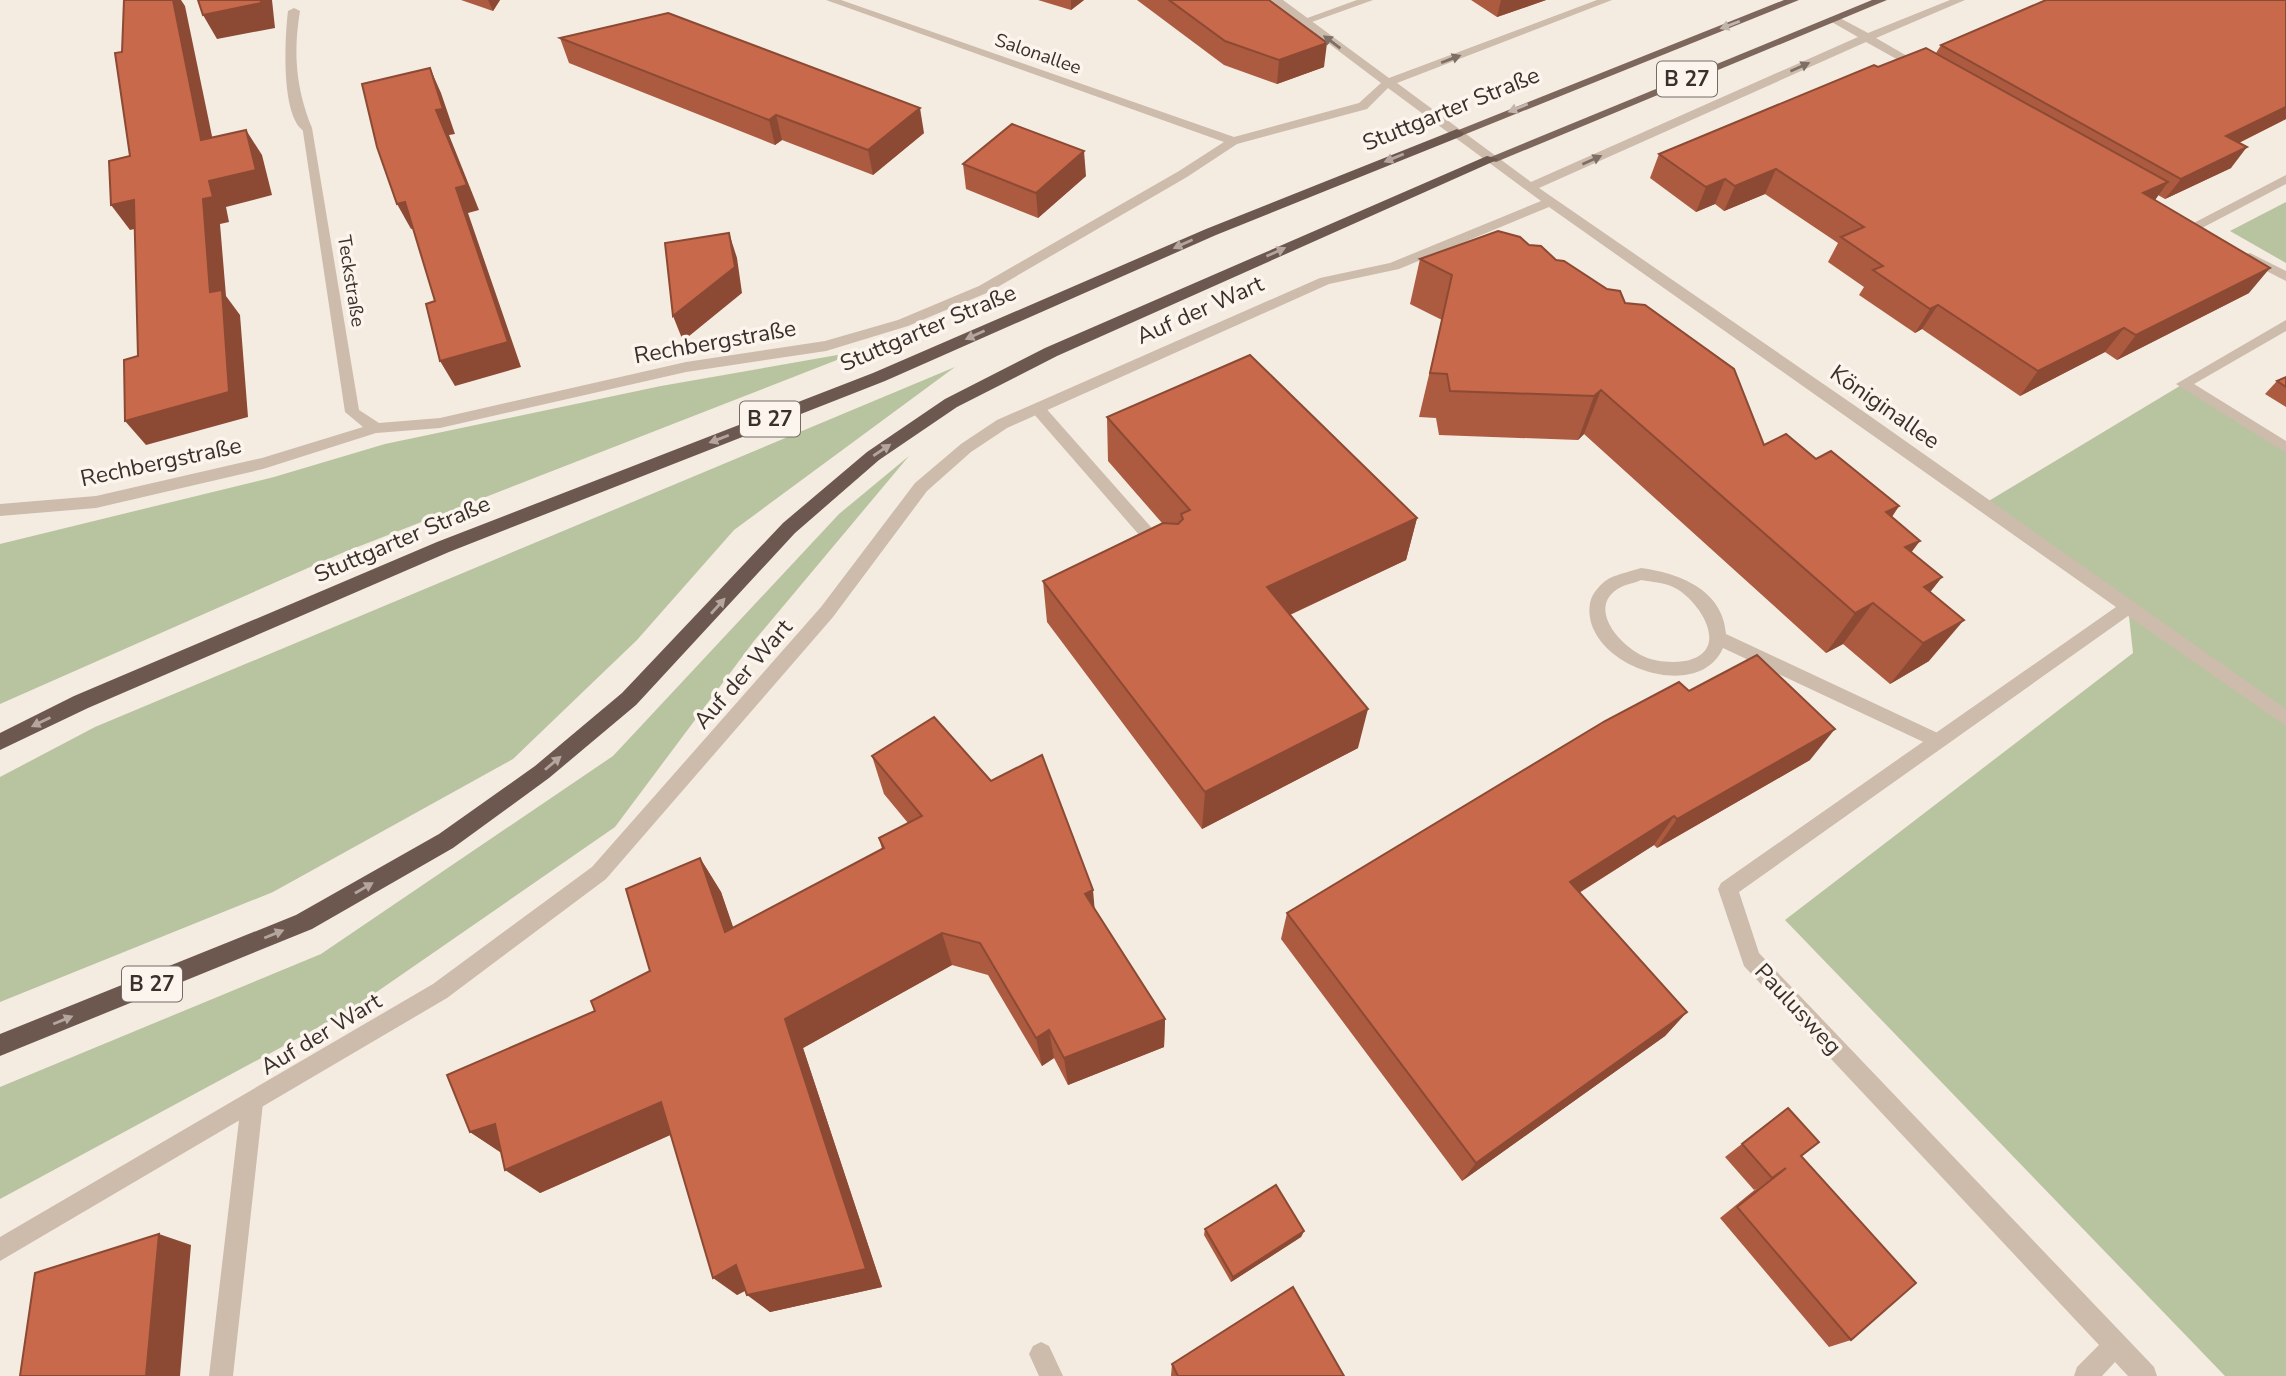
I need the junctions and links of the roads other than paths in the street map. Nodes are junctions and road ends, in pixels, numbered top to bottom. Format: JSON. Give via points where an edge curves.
{"nodes":[{"id":1,"x":831,"y":0,"type":"edge"},
{"id":2,"x":1276,"y":0,"type":"edge"},
{"id":3,"x":1366,"y":0,"type":"edge"},
{"id":4,"x":1607,"y":0,"type":"edge"},
{"id":5,"x":1794,"y":0,"type":"edge"},
{"id":6,"x":1882,"y":0,"type":"edge"},
{"id":7,"x":1960,"y":0,"type":"edge"},
{"id":8,"x":294,"y":11,"type":"dead end"},
{"id":9,"x":1834,"y":19,"type":"junction"},
{"id":10,"x":1305,"y":21,"type":"junction"},
{"id":11,"x":1866,"y":38,"type":"junction"},
{"id":12,"x":1937,"y":78,"type":"edge"},
{"id":13,"x":1387,"y":83,"type":"junction"},
{"id":14,"x":1457,"y":132,"type":"junction"},
{"id":15,"x":1233,"y":141,"type":"junction"},
{"id":16,"x":1492,"y":159,"type":"junction"},
{"id":17,"x":2286,"y":179,"type":"edge"},
{"id":18,"x":1530,"y":187,"type":"junction"},
{"id":19,"x":1550,"y":202,"type":"junction"},
{"id":20,"x":2195,"y":226,"type":"edge"},
{"id":21,"x":2241,"y":251,"type":"edge"},
{"id":22,"x":2286,"y":278,"type":"edge"},
{"id":23,"x":2286,"y":324,"type":"edge"},
{"id":24,"x":1038,"y":409,"type":"junction"},
{"id":25,"x":376,"y":428,"type":"junction"},
{"id":26,"x":2286,"y":448,"type":"edge"},
{"id":27,"x":0,"y":510,"type":"edge"},
{"id":28,"x":1171,"y":561,"type":"edge"},
{"id":29,"x":2128,"y":607,"type":"junction"},
{"id":30,"x":1719,"y":638,"type":"junction"},
{"id":31,"x":2286,"y":719,"type":"edge"},
{"id":32,"x":1938,"y":741,"type":"junction"},
{"id":33,"x":0,"y":742,"type":"edge"},
{"id":34,"x":0,"y":1045,"type":"edge"},
{"id":35,"x":252,"y":1103,"type":"junction"},
{"id":36,"x":0,"y":1250,"type":"edge"},
{"id":37,"x":2115,"y":1345,"type":"junction"},
{"id":38,"x":1041,"y":1354,"type":"dead end"},
{"id":39,"x":221,"y":1376,"type":"edge"},
{"id":40,"x":1051,"y":1376,"type":"edge"},
{"id":41,"x":2086,"y":1376,"type":"edge"},
{"id":42,"x":2145,"y":1376,"type":"edge"}],
"edges":[{"from":1,"to":15,"type":"street","name":"Salonallee"},
{"from":2,"to":10,"type":"street","name":"Königinallee"},
{"from":3,"to":10,"type":"street"},
{"from":13,"to":4,"type":"street","name":"Stuttgarter Straße","one_way":true},
{"from":5,"to":14,"type":"main road","name":"Stuttgarter Straße","number":"B 27","one_way":true},
{"from":6,"to":9,"type":"main road","number":"B 27"},
{"from":7,"to":11,"type":"street"},
{"from":8,"to":25,"type":"street","name":"Teckstraße","via":[[287,47],[296,105],[306,128],[352,412]]},
{"from":9,"to":11,"type":"street"},
{"from":9,"to":16,"type":"main road","number":"B 27"},
{"from":13,"to":10,"type":"street","name":"Königinallee","one_way":true},
{"from":11,"to":12,"type":"street"},
{"from":18,"to":11,"type":"street","one_way":true},
{"from":13,"to":14,"type":"street","name":"Königinallee"},
{"from":13,"to":15,"type":"street","name":"Rechbergstraße","via":[[1363,106]]},
{"from":14,"to":16,"type":"street","name":"Königinallee"},
{"from":14,"to":33,"type":"highway","name":"Stuttgarter Straße","number":"B 27","one_way":true,"via":[[1211,232],[879,377],[443,547],[82,702]]},
{"from":15,"to":25,"type":"street","name":"Rechbergstraße","via":[[984,289],[903,323],[826,346],[686,367],[440,423]]},
{"from":16,"to":18,"type":"street","name":"Königinallee"},
{"from":34,"to":16,"type":"highway","number":"B 27","one_way":true,"via":[[304,922],[446,841],[542,772],[629,699],[789,528],[873,456],[951,403],[1114,324]]},
{"from":17,"to":20,"type":"street"},
{"from":18,"to":19,"type":"street","name":"Königinallee"},
{"from":19,"to":24,"type":"street","name":"Auf der Wart","via":[[1394,266],[1325,281]]},
{"from":19,"to":29,"type":"street","name":"Königinallee"},
{"from":21,"to":22,"type":"street"},
{"from":23,"to":26,"type":"street","via":[[2183,384]]},
{"from":24,"to":28,"type":"street"},
{"from":24,"to":35,"type":"street","name":"Auf der Wart","via":[[965,448],[921,487],[827,612],[599,873],[440,991]]},
{"from":25,"to":27,"type":"street","name":"Rechbergstraße","via":[[263,463],[96,502]]},
{"from":29,"to":31,"type":"street","name":"Königinallee"},
{"from":29,"to":32,"type":"street","name":"Paulusweg"},
{"from":30,"to":30,"type":"street","via":[[1710,607],[1681,583],[1641,574],[1622,578],[1599,597],[1595,612],[1610,643],[1645,665],[1685,668],[1702,662]]},
{"from":30,"to":32,"type":"street"},
{"from":32,"to":37,"type":"street","name":"Paulusweg","via":[[1728,889],[1751,959]]},
{"from":35,"to":36,"type":"street","name":"Auf der Wart"},
{"from":35,"to":39,"type":"street"},
{"from":37,"to":41,"type":"street"},
{"from":37,"to":42,"type":"street","name":"Paulusweg"},
{"from":38,"to":40,"type":"street"}]}
